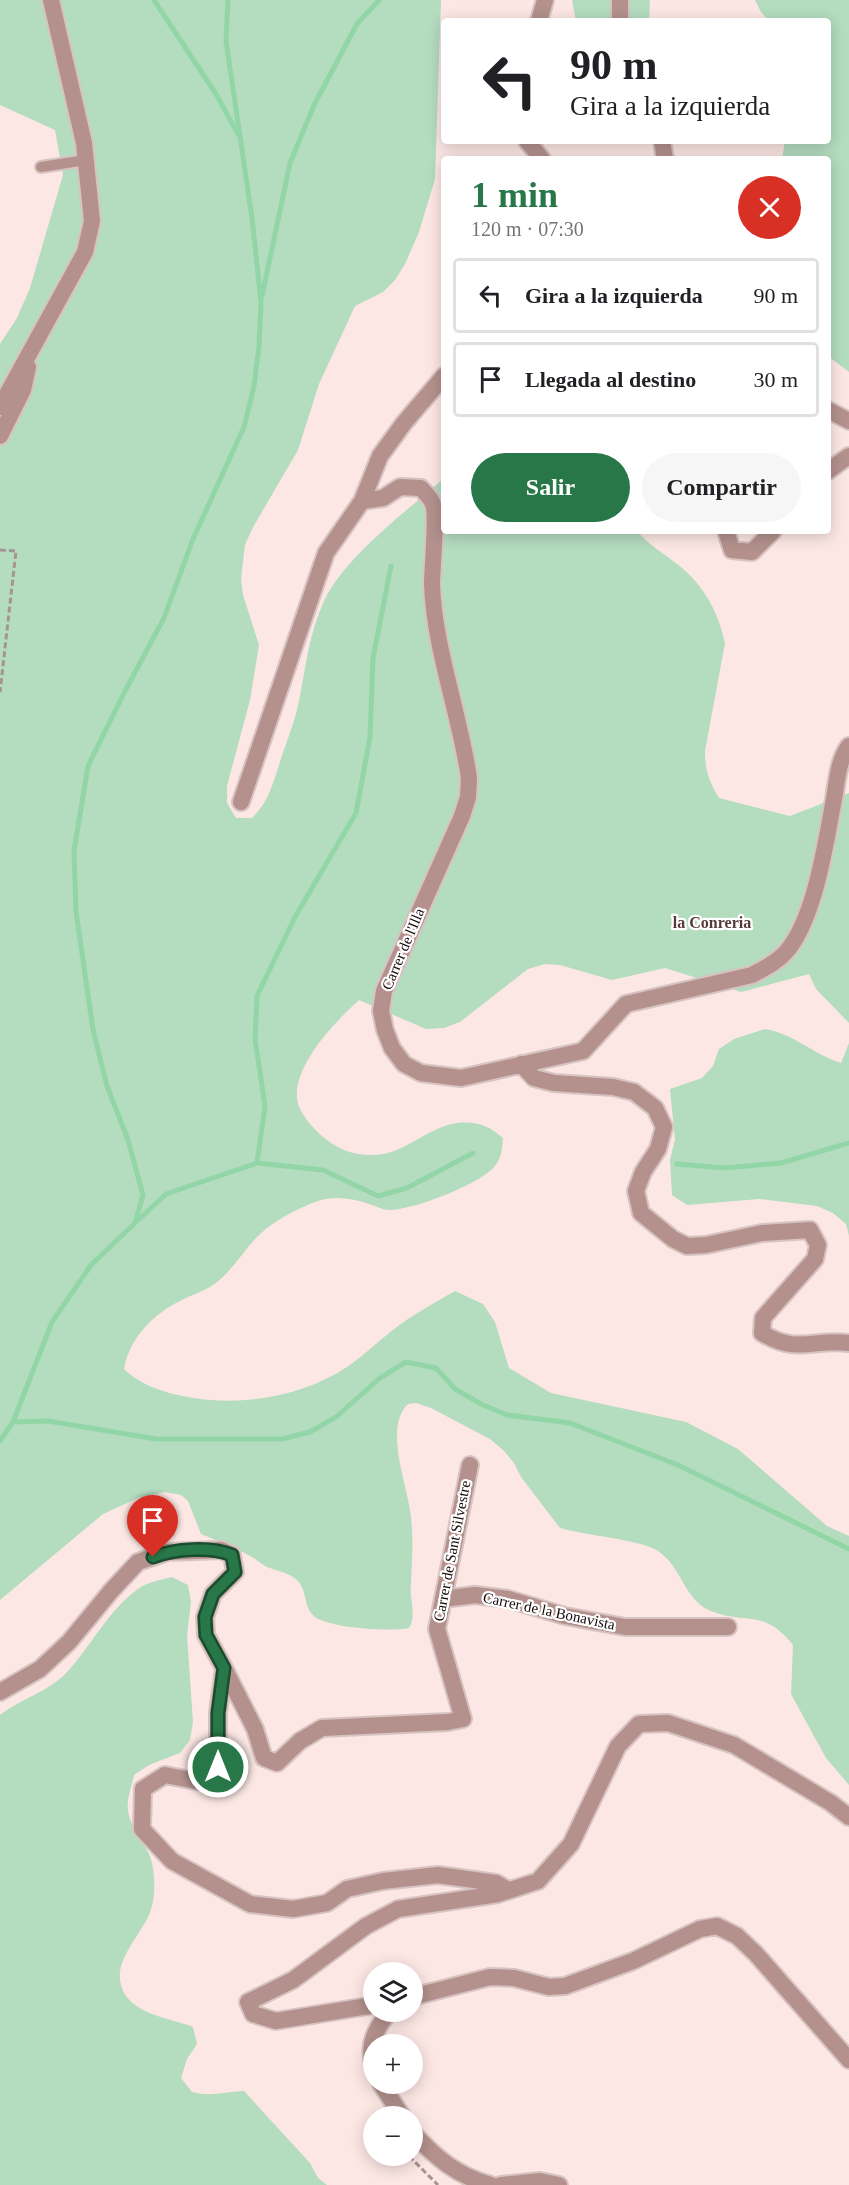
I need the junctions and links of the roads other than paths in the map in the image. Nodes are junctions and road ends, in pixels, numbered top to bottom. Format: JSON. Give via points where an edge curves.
{"nodes":[{"id":1,"x":51,"y":0,"type":"edge"},
{"id":2,"x":545,"y":0,"type":"edge"},
{"id":3,"x":620,"y":0,"type":"edge"},
{"id":4,"x":540,"y":18,"type":"edge"},
{"id":5,"x":620,"y":18,"type":"edge"},
{"id":6,"x":530,"y":144,"type":"edge"},
{"id":7,"x":540,"y":156,"type":"edge"},
{"id":8,"x":86,"y":160,"type":"junction"},
{"id":9,"x":41,"y":166,"type":"dead end"},
{"id":10,"x":31,"y":351,"type":"junction"},
{"id":11,"x":441,"y":379,"type":"edge"},
{"id":12,"x":0,"y":382,"type":"edge"},
{"id":13,"x":0,"y":407,"type":"edge"},
{"id":14,"x":831,"y":412,"type":"edge"},
{"id":15,"x":849,"y":421,"type":"edge"},
{"id":16,"x":0,"y":436,"type":"edge"},
{"id":17,"x":849,"y":456,"type":"edge"},
{"id":18,"x":831,"y":469,"type":"edge"},
{"id":19,"x":362,"y":501,"type":"junction"},
{"id":20,"x":727,"y":534,"type":"edge"},
{"id":21,"x":769,"y":534,"type":"edge"},
{"id":22,"x":849,"y":746,"type":"edge"},
{"id":23,"x":241,"y":802,"type":"dead end"},
{"id":24,"x":521,"y":1064,"type":"junction"},
{"id":25,"x":849,"y":1343,"type":"edge"},
{"id":26,"x":470,"y":1465,"type":"dead end"},
{"id":27,"x":443,"y":1599,"type":"junction"},
{"id":28,"x":728,"y":1627,"type":"dead end"},
{"id":29,"x":224,"y":1668,"type":"junction"},
{"id":30,"x":0,"y":1692,"type":"edge"},
{"id":31,"x":849,"y":1817,"type":"edge"},
{"id":32,"x":508,"y":1890,"type":"junction"},
{"id":33,"x":423,"y":1995,"type":"edge"},
{"id":34,"x":363,"y":2007,"type":"edge"},
{"id":35,"x":849,"y":2061,"type":"edge"},
{"id":36,"x":423,"y":2144,"type":"edge"},
{"id":37,"x":491,"y":2185,"type":"edge"},
{"id":38,"x":501,"y":2185,"type":"edge"},
{"id":39,"x":559,"y":2185,"type":"edge"}],
"edges":[{"from":1,"to":8,"type":"street"},
{"from":2,"to":4,"type":"street"},
{"from":3,"to":5,"type":"street"},
{"from":6,"to":7,"type":"street"},
{"from":8,"to":9,"type":"lane"},
{"from":8,"to":10,"type":"street","via":[[92,205],[85,252]]},
{"from":10,"to":12,"type":"street"},
{"from":10,"to":13,"type":"street"},
{"from":10,"to":16,"type":"street","via":[[23,390]]},
{"from":11,"to":19,"type":"street","via":[[380,456]]},
{"from":14,"to":15,"type":"street"},
{"from":17,"to":18,"type":"street"},
{"from":19,"to":23,"type":"street","via":[[326,553]]},
{"from":19,"to":24,"type":"street","name":"Carrer de l'Illa","via":[[383,498],[400,487],[420,488],[434,503],[432,586],[436,624],[469,778],[462,816],[384,991],[381,1011],[385,1030],[404,1064],[421,1073],[461,1078]]},
{"from":20,"to":21,"type":"street","via":[[732,550],[752,552]]},
{"from":22,"to":24,"type":"street","name":"Carrer de l'Illa","via":[[839,772],[820,873],[798,934],[787,951],[752,975],[627,1004],[583,1051]]},
{"from":24,"to":25,"type":"street","via":[[534,1078],[634,1092],[655,1108],[664,1127],[636,1191],[641,1214],[673,1239],[687,1246],[706,1245],[762,1233],[810,1230],[818,1245],[815,1259],[763,1318],[762,1332],[788,1344]]},
{"from":26,"to":27,"type":"street","name":"Carrer de Sant Silvestre"},
{"from":27,"to":28,"type":"street","name":"Carrer de la Bonavista","via":[[475,1595],[508,1599],[566,1616],[625,1627]]},
{"from":27,"to":29,"type":"street","name":"Carrer de Sant Silvestre","via":[[437,1629],[463,1719],[322,1728],[300,1741],[277,1763],[264,1758],[255,1729]]},
{"from":29,"to":30,"type":"street","via":[[206,1635],[205,1617],[213,1594],[235,1572],[232,1555],[221,1550],[167,1552],[138,1562],[69,1642],[40,1669]]},
{"from":29,"to":32,"type":"street","via":[[218,1713],[218,1767],[196,1781],[165,1775],[143,1789],[142,1828],[172,1861],[249,1904],[293,1909],[327,1903],[347,1889],[438,1875],[496,1883]]},
{"from":31,"to":32,"type":"street","via":[[734,1745],[668,1723],[639,1724],[618,1746],[571,1844],[538,1881]]},
{"from":32,"to":34,"type":"street","via":[[398,1909],[366,1926],[293,1980],[248,2002],[254,2014],[276,2021]]},
{"from":33,"to":35,"type":"street","via":[[490,1977],[565,1986],[633,1961],[700,1929],[717,1926],[737,1936],[756,1954]]},
{"from":36,"to":37,"type":"street","via":[[436,2159],[474,2181]]},
{"from":38,"to":39,"type":"street","via":[[540,2181]]}]}
